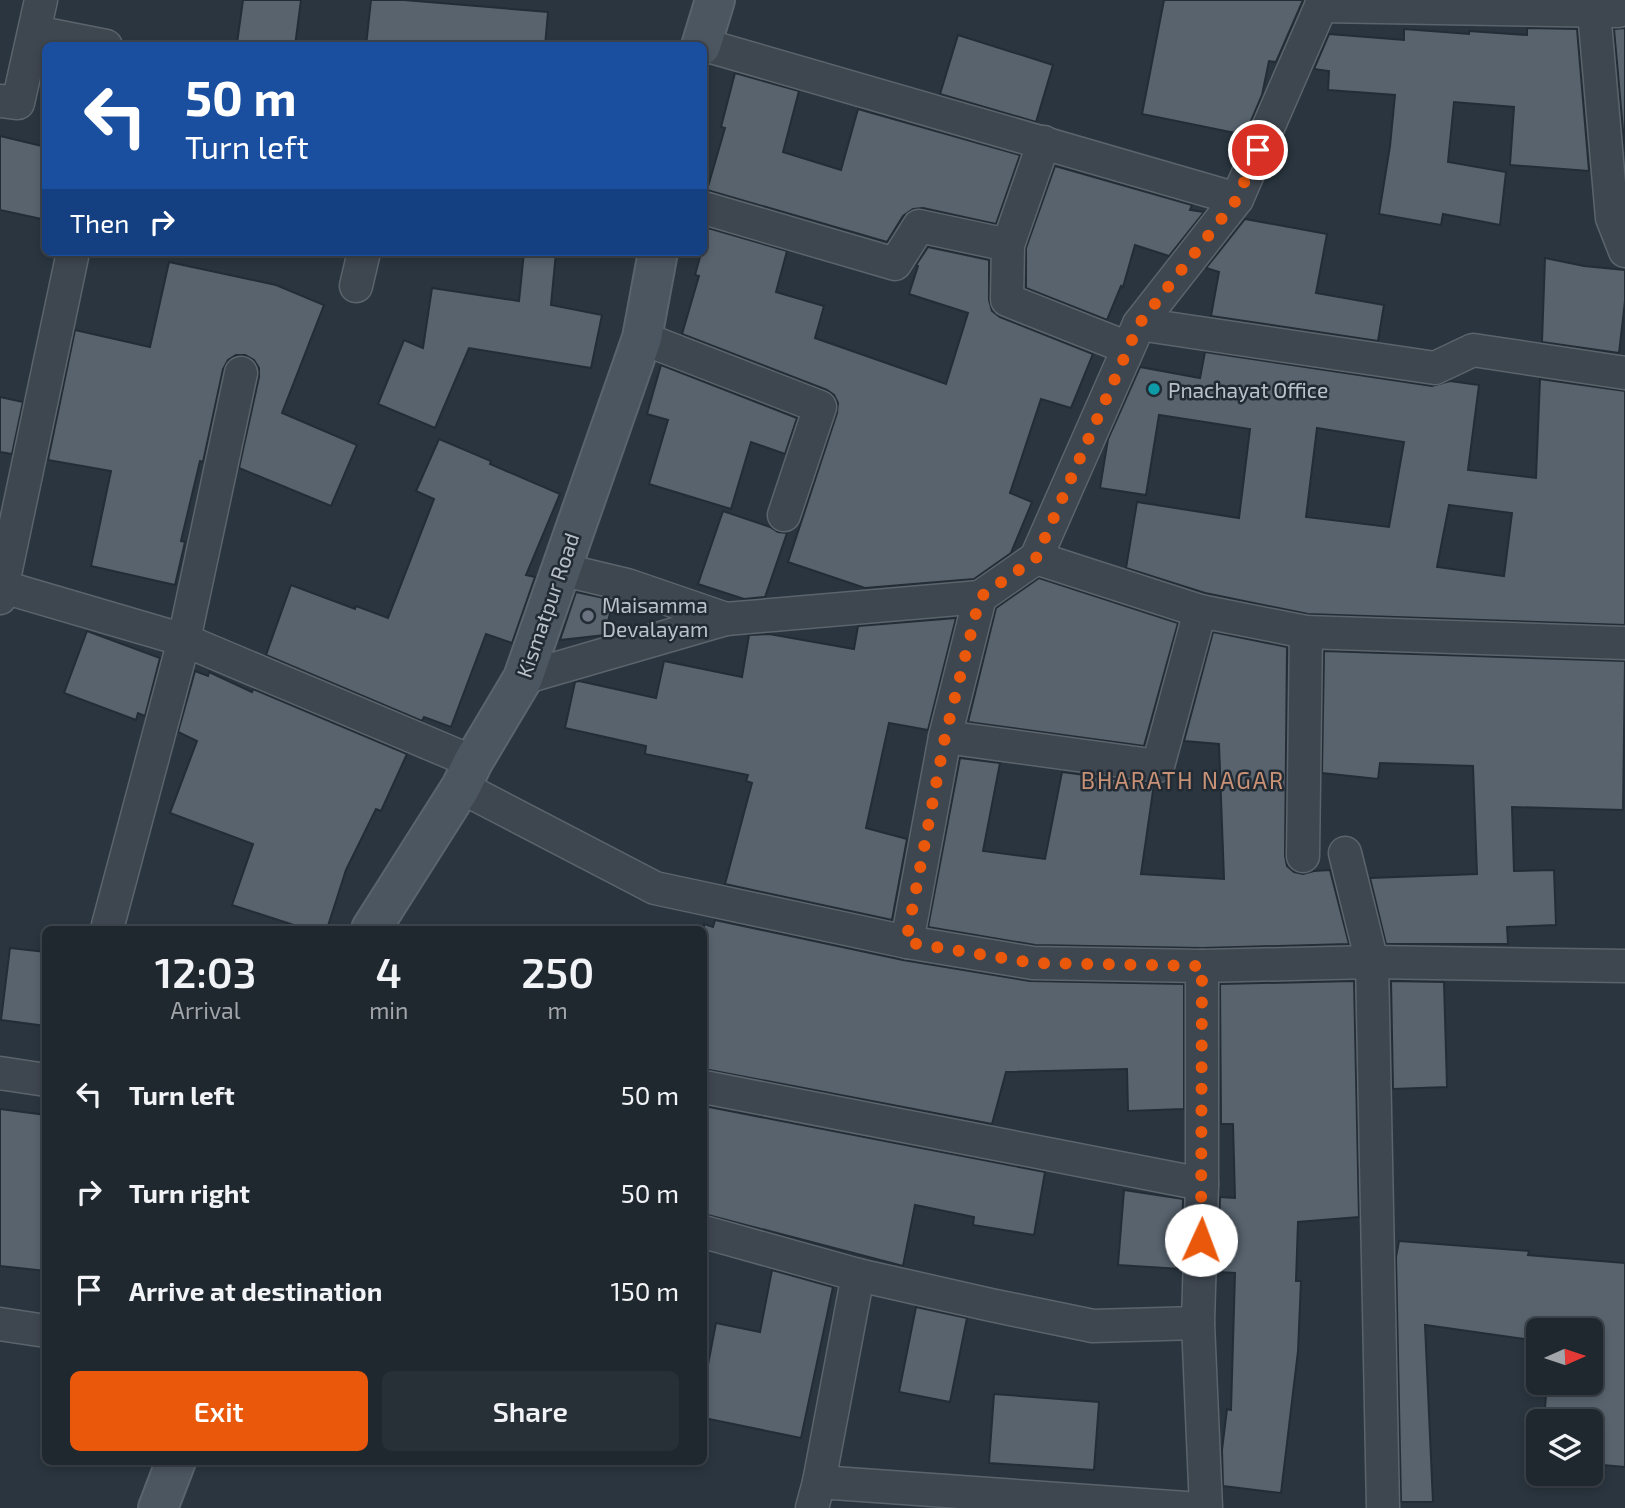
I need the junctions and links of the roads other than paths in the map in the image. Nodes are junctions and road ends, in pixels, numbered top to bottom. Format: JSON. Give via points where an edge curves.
{"nodes":[{"id":1,"x":41,"y":0,"type":"edge"},
{"id":2,"x":715,"y":0,"type":"edge"},
{"id":3,"x":1322,"y":3,"type":"edge"},
{"id":4,"x":1615,"y":9,"type":"edge"},
{"id":5,"x":35,"y":32,"type":"junction"},
{"id":6,"x":86,"y":42,"type":"edge"},
{"id":7,"x":702,"y":42,"type":"edge"},
{"id":8,"x":707,"y":47,"type":"edge"},
{"id":9,"x":0,"y":101,"type":"edge"},
{"id":10,"x":1044,"y":142,"type":"junction"},
{"id":11,"x":1617,"y":178,"type":"edge"},
{"id":12,"x":1237,"y":199,"type":"junction"},
{"id":13,"x":707,"y":209,"type":"edge"},
{"id":14,"x":1008,"y":245,"type":"junction"},
{"id":15,"x":1625,"y":251,"type":"edge"},
{"id":16,"x":72,"y":256,"type":"edge"},
{"id":17,"x":363,"y":256,"type":"edge"},
{"id":18,"x":657,"y":256,"type":"edge"},
{"id":19,"x":356,"y":286,"type":"dead end"},
{"id":20,"x":1133,"y":336,"type":"junction"},
{"id":21,"x":642,"y":338,"type":"junction"},
{"id":22,"x":241,"y":373,"type":"dead end"},
{"id":23,"x":1625,"y":373,"type":"edge"},
{"id":24,"x":784,"y":515,"type":"dead end"},
{"id":25,"x":1036,"y":558,"type":"junction"},
{"id":26,"x":560,"y":569,"type":"junction"},
{"id":27,"x":1,"y":590,"type":"edge"},
{"id":28,"x":980,"y":597,"type":"junction"},
{"id":29,"x":1200,"y":611,"type":"junction"},
{"id":30,"x":726,"y":619,"type":"junction"},
{"id":31,"x":1306,"y":632,"type":"junction"},
{"id":32,"x":184,"y":640,"type":"junction"},
{"id":33,"x":1625,"y":643,"type":"edge"},
{"id":34,"x":523,"y":678,"type":"junction"},
{"id":35,"x":945,"y":737,"type":"junction"},
{"id":36,"x":467,"y":775,"type":"junction"},
{"id":37,"x":1345,"y":853,"type":"dead end"},
{"id":38,"x":1303,"y":856,"type":"dead end"},
{"id":39,"x":108,"y":926,"type":"edge"},
{"id":40,"x":373,"y":926,"type":"edge"},
{"id":41,"x":906,"y":942,"type":"junction"},
{"id":42,"x":1372,"y":962,"type":"junction"},
{"id":43,"x":1202,"y":966,"type":"junction"},
{"id":44,"x":1625,"y":966,"type":"edge"},
{"id":45,"x":0,"y":1073,"type":"edge"},
{"id":46,"x":42,"y":1079,"type":"edge"},
{"id":47,"x":707,"y":1088,"type":"edge"},
{"id":48,"x":1202,"y":1184,"type":"junction"},
{"id":49,"x":707,"y":1233,"type":"edge"},
{"id":50,"x":858,"y":1275,"type":"junction"},
{"id":51,"x":1198,"y":1323,"type":"junction"},
{"id":52,"x":0,"y":1324,"type":"edge"},
{"id":53,"x":42,"y":1330,"type":"edge"},
{"id":54,"x":174,"y":1465,"type":"edge"},
{"id":55,"x":816,"y":1495,"type":"edge"},
{"id":56,"x":1091,"y":1505,"type":"edge"},
{"id":57,"x":158,"y":1508,"type":"edge"},
{"id":58,"x":1186,"y":1508,"type":"edge"},
{"id":59,"x":1206,"y":1508,"type":"edge"},
{"id":60,"x":1382,"y":1508,"type":"edge"}],
"edges":[{"from":1,"to":5,"type":"street"},
{"from":2,"to":7,"type":"street"},
{"from":3,"to":4,"type":"street"},
{"from":3,"to":12,"type":"street"},
{"from":4,"to":11,"type":"street"},
{"from":5,"to":6,"type":"street"},
{"from":5,"to":9,"type":"street","via":[[18,103]]},
{"from":8,"to":10,"type":"street"},
{"from":10,"to":12,"type":"street"},
{"from":10,"to":14,"type":"street"},
{"from":11,"to":15,"type":"street","via":[[1612,218]]},
{"from":12,"to":20,"type":"street"},
{"from":13,"to":14,"type":"street","via":[[895,264],[919,226]]},
{"from":14,"to":20,"type":"street","via":[[1007,300]]},
{"from":16,"to":27,"type":"street"},
{"from":17,"to":19,"type":"street"},
{"from":18,"to":21,"type":"street","name":"Kismatpur Road"},
{"from":20,"to":23,"type":"street","via":[[1435,368],[1473,350]]},
{"from":20,"to":25,"type":"street"},
{"from":21,"to":24,"type":"street","via":[[820,407]]},
{"from":21,"to":26,"type":"street","name":"Kismatpur Road"},
{"from":22,"to":32,"type":"street"},
{"from":25,"to":28,"type":"street"},
{"from":25,"to":29,"type":"street"},
{"from":26,"to":30,"type":"street","via":[[627,585]]},
{"from":26,"to":34,"type":"street","name":"Kismatpur Road"},
{"from":27,"to":32,"type":"street"},
{"from":28,"to":30,"type":"street"},
{"from":28,"to":35,"type":"street"},
{"from":29,"to":31,"type":"street"},
{"from":29,"to":35,"type":"street","via":[[1158,766]]},
{"from":30,"to":34,"type":"street"},
{"from":31,"to":33,"type":"street"},
{"from":31,"to":38,"type":"street"},
{"from":32,"to":36,"type":"street"},
{"from":32,"to":39,"type":"street"},
{"from":34,"to":36,"type":"street","name":"Kismatpur Road"},
{"from":35,"to":41,"type":"street"},
{"from":36,"to":40,"type":"street","name":"Kismatpur Road"},
{"from":36,"to":41,"type":"street","via":[[655,888]]},
{"from":37,"to":42,"type":"street"},
{"from":41,"to":43,"type":"street","via":[[1033,963]]},
{"from":42,"to":43,"type":"street"},
{"from":42,"to":44,"type":"street"},
{"from":42,"to":60,"type":"street"},
{"from":43,"to":48,"type":"street"},
{"from":45,"to":46,"type":"street"},
{"from":47,"to":48,"type":"street"},
{"from":48,"to":51,"type":"street"},
{"from":49,"to":50,"type":"street"},
{"from":50,"to":51,"type":"street","via":[[1093,1326]]},
{"from":50,"to":55,"type":"street"},
{"from":51,"to":59,"type":"street"},
{"from":52,"to":53,"type":"street"},
{"from":54,"to":57,"type":"street"},
{"from":55,"to":56,"type":"street"},
{"from":56,"to":58,"type":"street"}]}
